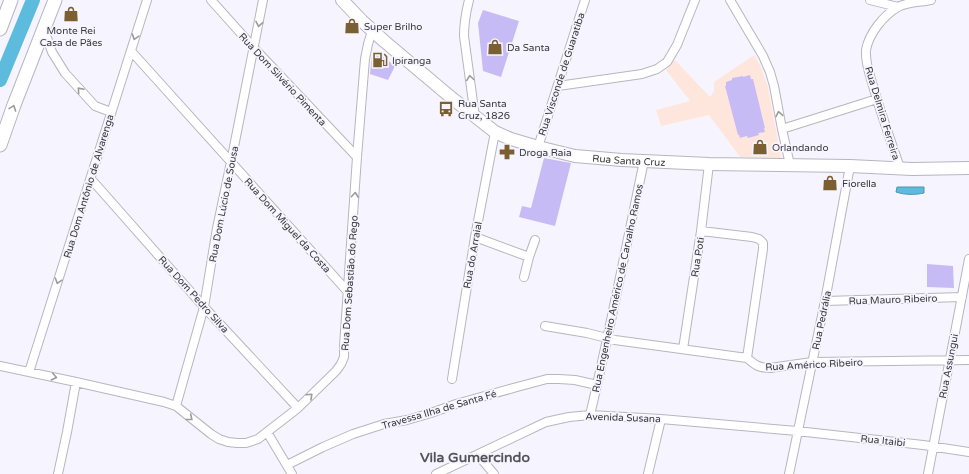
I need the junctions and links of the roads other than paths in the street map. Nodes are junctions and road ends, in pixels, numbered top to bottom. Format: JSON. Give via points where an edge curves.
{"nodes":[{"id":1,"x":11,"y":0,"type":"edge"},
{"id":2,"x":55,"y":0,"type":"edge"},
{"id":3,"x":147,"y":0,"type":"edge"},
{"id":4,"x":211,"y":0,"type":"edge"},
{"id":5,"x":263,"y":0,"type":"edge"},
{"id":6,"x":469,"y":0,"type":"edge"},
{"id":7,"x":585,"y":0,"type":"edge"},
{"id":8,"x":695,"y":0,"type":"edge"},
{"id":9,"x":730,"y":0,"type":"edge"},
{"id":10,"x":870,"y":0,"type":"edge"},
{"id":11,"x":931,"y":0,"type":"edge"},
{"id":12,"x":348,"y":3,"type":"edge"},
{"id":13,"x":901,"y":4,"type":"edge"},
{"id":14,"x":44,"y":28,"type":"junction"},
{"id":15,"x":0,"y":29,"type":"edge"},
{"id":16,"x":372,"y":31,"type":"junction"},
{"id":17,"x":254,"y":48,"type":"junction"},
{"id":18,"x":131,"y":51,"type":"junction"},
{"id":19,"x":558,"y":86,"type":"junction"},
{"id":20,"x":877,"y":99,"type":"junction"},
{"id":21,"x":111,"y":112,"type":"junction"},
{"id":22,"x":475,"y":117,"type":"junction"},
{"id":23,"x":782,"y":129,"type":"junction"},
{"id":24,"x":495,"y":132,"type":"junction"},
{"id":25,"x":0,"y":145,"type":"edge"},
{"id":26,"x":538,"y":147,"type":"junction"},
{"id":27,"x":357,"y":157,"type":"junction"},
{"id":28,"x":644,"y":161,"type":"junction"},
{"id":29,"x":231,"y":162,"type":"junction"},
{"id":30,"x":709,"y":164,"type":"junction"},
{"id":31,"x":790,"y":165,"type":"junction"},
{"id":32,"x":850,"y":166,"type":"junction"},
{"id":33,"x":900,"y":168,"type":"junction"},
{"id":34,"x":969,"y":168,"type":"edge"},
{"id":35,"x":91,"y":179,"type":"junction"},
{"id":36,"x":701,"y":231,"type":"junction"},
{"id":37,"x":475,"y":237,"type":"junction"},
{"id":38,"x":535,"y":240,"type":"dead end"},
{"id":39,"x":529,"y":257,"type":"junction"},
{"id":40,"x":969,"y":259,"type":"edge"},
{"id":41,"x":524,"y":277,"type":"dead end"},
{"id":42,"x":348,"y":292,"type":"junction"},
{"id":43,"x":962,"y":296,"type":"junction"},
{"id":44,"x":825,"y":301,"type":"junction"},
{"id":45,"x":204,"y":307,"type":"junction"},
{"id":46,"x":545,"y":326,"type":"dead end"},
{"id":47,"x":608,"y":338,"type":"junction"},
{"id":48,"x":683,"y":349,"type":"junction"},
{"id":49,"x":746,"y":358,"type":"junction"},
{"id":50,"x":949,"y":360,"type":"junction"},
{"id":51,"x":969,"y":360,"type":"edge"},
{"id":52,"x":812,"y":362,"type":"junction"},
{"id":53,"x":1,"y":367,"type":"edge"},
{"id":54,"x":29,"y":372,"type":"junction"},
{"id":55,"x":452,"y":379,"type":"dead end"},
{"id":56,"x":76,"y":382,"type":"junction"},
{"id":57,"x":597,"y":385,"type":"junction"},
{"id":58,"x":176,"y":406,"type":"junction"},
{"id":59,"x":298,"y":408,"type":"junction"},
{"id":60,"x":590,"y":415,"type":"junction"},
{"id":61,"x":661,"y":419,"type":"junction"},
{"id":62,"x":797,"y":431,"type":"junction"},
{"id":63,"x":267,"y":432,"type":"junction"},
{"id":64,"x":934,"y":446,"type":"junction"},
{"id":65,"x":969,"y":452,"type":"edge"},
{"id":66,"x":478,"y":455,"type":"junction"},
{"id":67,"x":287,"y":465,"type":"junction"},
{"id":68,"x":58,"y":474,"type":"edge"},
{"id":69,"x":292,"y":474,"type":"edge"},
{"id":70,"x":436,"y":474,"type":"edge"},
{"id":71,"x":494,"y":474,"type":"edge"},
{"id":72,"x":648,"y":474,"type":"edge"},
{"id":73,"x":789,"y":474,"type":"edge"},
{"id":74,"x":928,"y":474,"type":"edge"}],
"edges":[{"from":1,"to":15,"type":"main road"},
{"from":2,"to":14,"type":"main road"},
{"from":3,"to":18,"type":"street","name":"Rua Dom Antônio de Alvarenga","one_way":true},
{"from":4,"to":17,"type":"street","name":"Rua Dom Silvério Pimenta"},
{"from":5,"to":17,"type":"street","name":"Rua Dom Lúcio de Sousa","one_way":true},
{"from":22,"to":6,"type":"street","one_way":true,"via":[[464,36]]},
{"from":7,"to":19,"type":"street","name":"Rua Visconde de Guaratiba"},
{"from":8,"to":19,"type":"street","via":[[677,45],[667,62],[657,69],[635,76]]},
{"from":23,"to":9,"type":"street","one_way":true,"via":[[770,72]]},
{"from":10,"to":13,"type":"street"},
{"from":11,"to":13,"type":"street","name":"Rua Delmira Ferreira"},
{"from":12,"to":16,"type":"main road","name":"Rua Santa Cruz"},
{"from":13,"to":20,"type":"street","name":"Rua Delmira Ferreira","via":[[880,23],[866,50],[867,65]]},
{"from":21,"to":14,"type":"street","one_way":true,"via":[[95,106],[65,73],[52,52]]},
{"from":25,"to":14,"type":"main road","one_way":true},
{"from":16,"to":22,"type":"main road","name":"Rua Santa Cruz"},
{"from":16,"to":27,"type":"street","name":"Rua Dom Sebastião do Rego","via":[[366,51]]},
{"from":17,"to":27,"type":"street","name":"Rua Dom Silvério Pimenta"},
{"from":17,"to":29,"type":"street","name":"Rua Dom Lúcio de Sousa"},
{"from":18,"to":21,"type":"street","name":"Rua Dom Antônio de Alvarenga"},
{"from":18,"to":29,"type":"street","name":"Rua Dom Miguel da Costa"},
{"from":19,"to":26,"type":"street","name":"Rua Visconde de Guaratiba"},
{"from":20,"to":23,"type":"street"},
{"from":20,"to":33,"type":"street","name":"Rua Delmira Ferreira"},
{"from":21,"to":35,"type":"street","name":"Rua Dom Antônio de Alvarenga"},
{"from":22,"to":24,"type":"main road","name":"Rua Santa Cruz"},
{"from":23,"to":31,"type":"street"},
{"from":24,"to":26,"type":"main road","name":"Rua Santa Cruz"},
{"from":24,"to":37,"type":"street","name":"Rua do Arraial"},
{"from":26,"to":28,"type":"main road","name":"Rua Santa Cruz","via":[[575,156]]},
{"from":42,"to":27,"type":"street","name":"Rua Dom Sebastião do Rego","one_way":true},
{"from":28,"to":30,"type":"main road","name":"Rua Santa Cruz"},
{"from":28,"to":47,"type":"street","name":"Rua Engenheiro Américo de Carvalho Ramos"},
{"from":29,"to":42,"type":"street","name":"Rua Dom Miguel da Costa"},
{"from":29,"to":45,"type":"street","name":"Rua Dom Lúcio de Sousa"},
{"from":30,"to":31,"type":"main road","name":"Rua Santa Cruz"},
{"from":30,"to":36,"type":"street","name":"Rua Poti"},
{"from":31,"to":32,"type":"main road","name":"Rua Santa Cruz"},
{"from":32,"to":33,"type":"main road","name":"Rua Santa Cruz"},
{"from":32,"to":44,"type":"street","name":"Rua Pedrália"},
{"from":33,"to":34,"type":"main road","name":"Rua Santa Cruz"},
{"from":35,"to":45,"type":"street","name":"Rua Dom Pedro Silva"},
{"from":35,"to":54,"type":"street","name":"Rua Dom Antônio de Alvarenga","one_way":true},
{"from":36,"to":48,"type":"street","name":"Rua Poti"},
{"from":36,"to":49,"type":"street","via":[[752,237],[763,243]]},
{"from":37,"to":39,"type":"street"},
{"from":37,"to":55,"type":"street","name":"Rua do Arraial"},
{"from":38,"to":39,"type":"street"},
{"from":39,"to":41,"type":"street"},
{"from":40,"to":43,"type":"street","name":"Rua Assungui"},
{"from":59,"to":42,"type":"street","name":"Rua Dom Sebastião do Rego","one_way":true,"via":[[341,364],[344,357]]},
{"from":43,"to":44,"type":"street","name":"Rua Mauro Ribeiro"},
{"from":43,"to":50,"type":"street","name":"Rua Assungui"},
{"from":44,"to":52,"type":"street","name":"Rua Pedrália"},
{"from":45,"to":58,"type":"street","name":"Rua Dom Lúcio de Sousa"},
{"from":45,"to":59,"type":"street","name":"Rua Dom Pedro Silva"},
{"from":46,"to":47,"type":"street","name":"Rua Américo Ribeiro"},
{"from":47,"to":48,"type":"street","name":"Rua Américo Ribeiro"},
{"from":47,"to":57,"type":"street","name":"Rua Engenheiro Américo de Carvalho Ramos"},
{"from":48,"to":49,"type":"street","name":"Rua Américo Ribeiro"},
{"from":49,"to":52,"type":"street","name":"Rua Américo Ribeiro","via":[[764,368]]},
{"from":50,"to":51,"type":"street","name":"Rua Américo Ribeiro"},
{"from":50,"to":52,"type":"street","name":"Rua Américo Ribeiro"},
{"from":50,"to":64,"type":"street","name":"Rua Assungui"},
{"from":52,"to":62,"type":"street","name":"Rua Pedrália"},
{"from":53,"to":54,"type":"street","name":"Rua Dom Sebastião do Rego"},
{"from":54,"to":56,"type":"street","name":"Rua Dom Sebastião do Rego","one_way":true},
{"from":56,"to":58,"type":"street","name":"Rua Dom Sebastião do Rego"},
{"from":56,"to":68,"type":"street"},
{"from":57,"to":60,"type":"street","name":"Rua Engenheiro Américo de Carvalho Ramos"},
{"from":57,"to":67,"type":"street","name":"Travessa Ilha de Santa Fé","via":[[575,380],[547,379],[516,386],[353,434]]},
{"from":58,"to":63,"type":"street","name":"Rua Dom Sebastião do Rego","one_way":true,"via":[[211,434],[228,442],[246,443],[258,439]]},
{"from":59,"to":63,"type":"street","name":"Rua Dom Sebastião do Rego"},
{"from":60,"to":61,"type":"street","name":"Avenida Susana"},
{"from":60,"to":66,"type":"street","name":"Avenida Susana","via":[[546,422]]},
{"from":61,"to":62,"type":"street","name":"Avenida Susana"},
{"from":61,"to":72,"type":"street"},
{"from":62,"to":64,"type":"street","name":"Rua Itaibi"},
{"from":62,"to":73,"type":"street","name":"Rua Pedrália"},
{"from":63,"to":67,"type":"street"},
{"from":64,"to":65,"type":"street","name":"Rua Itaibi"},
{"from":64,"to":74,"type":"street","name":"Rua Assungui"},
{"from":66,"to":70,"type":"street","name":"Avenida Susana"},
{"from":66,"to":71,"type":"street"},
{"from":67,"to":69,"type":"street"}]}
